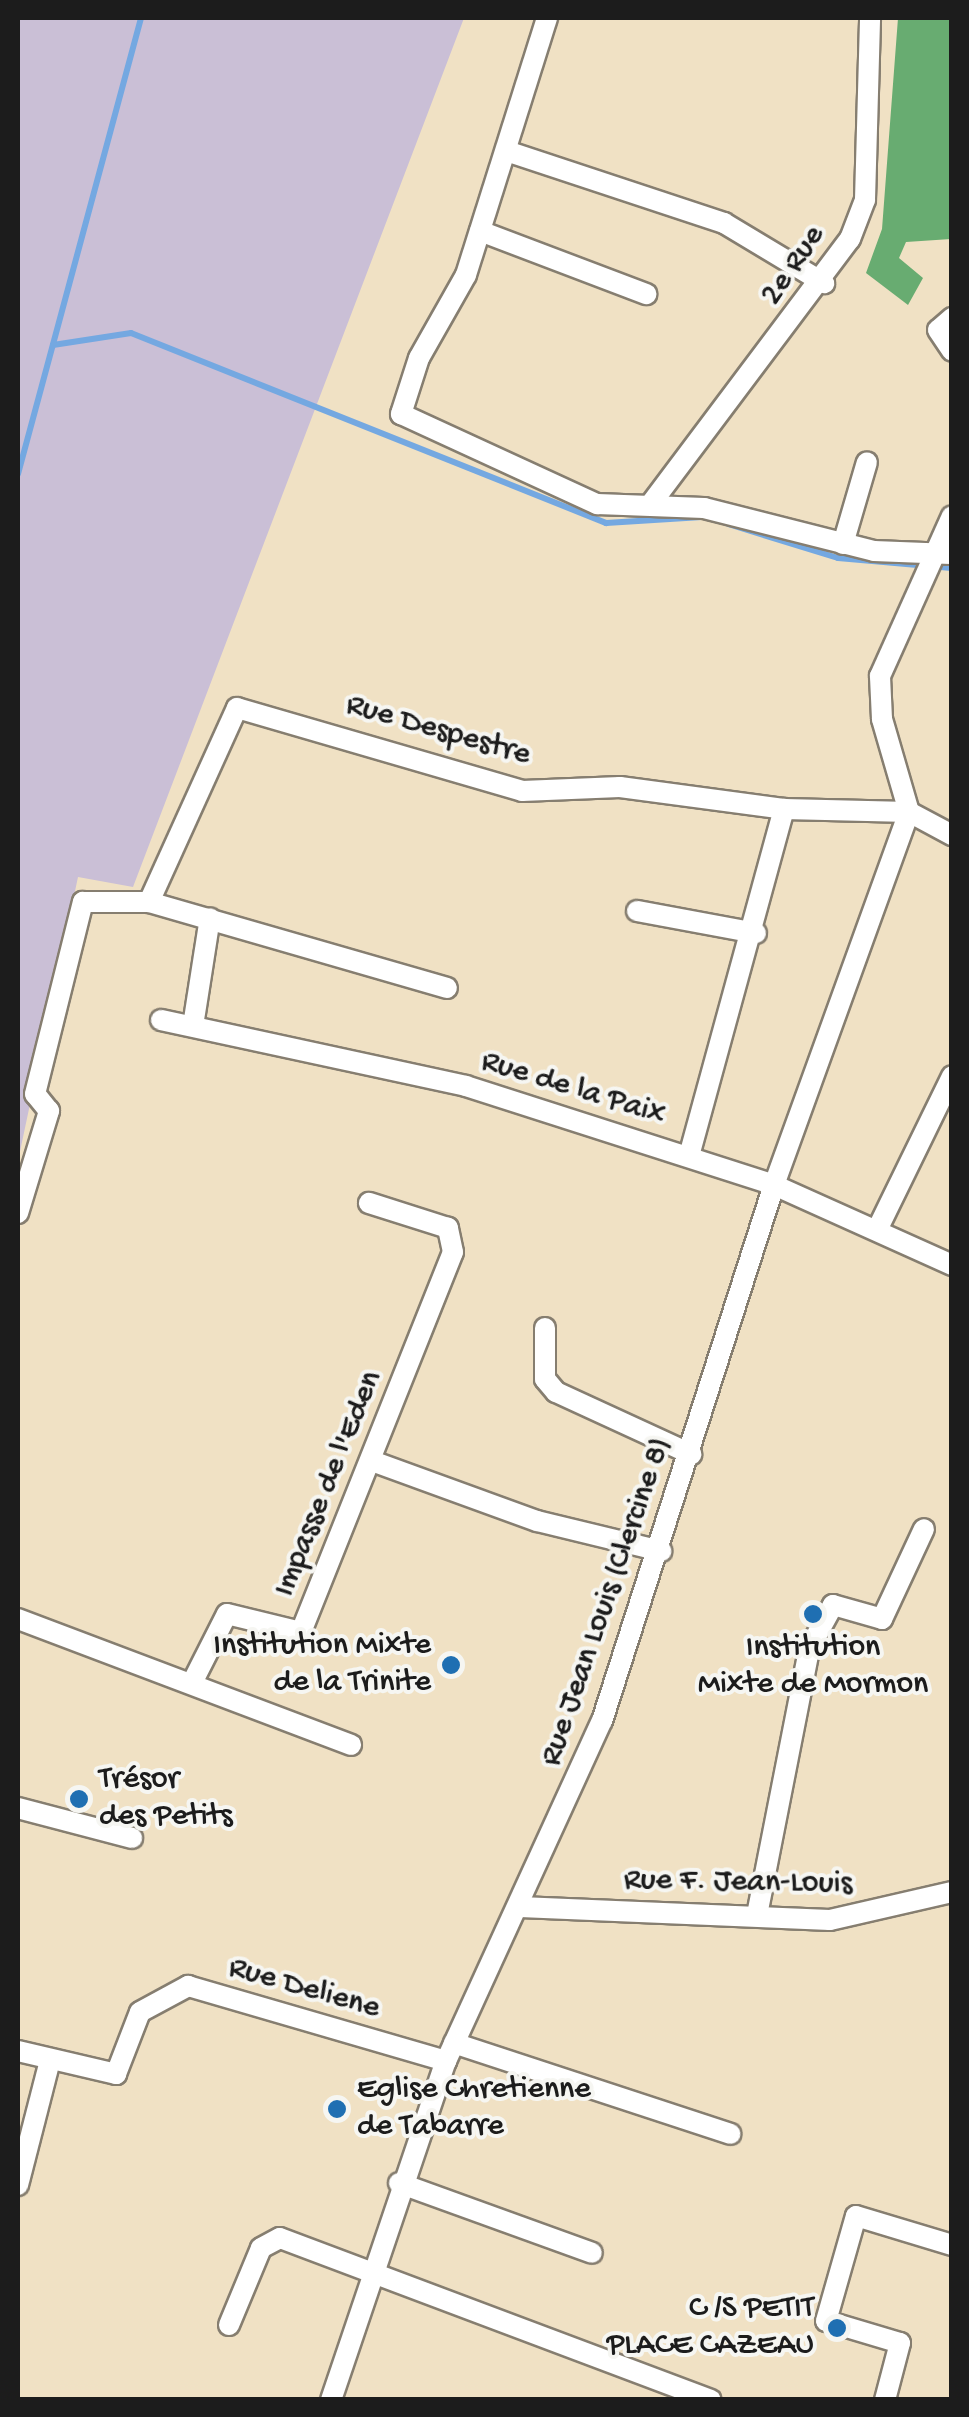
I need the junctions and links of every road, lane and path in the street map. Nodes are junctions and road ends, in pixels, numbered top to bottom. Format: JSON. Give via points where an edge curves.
{"nodes":[{"id":1,"x":547,"y":18,"type":"edge"},
{"id":2,"x":870,"y":18,"type":"edge"},
{"id":3,"x":506,"y":152,"type":"junction"},
{"id":4,"x":480,"y":232,"type":"junction"},
{"id":5,"x":824,"y":283,"type":"junction"},
{"id":6,"x":646,"y":294,"type":"dead end"},
{"id":7,"x":952,"y":318,"type":"edge"},
{"id":8,"x":952,"y":351,"type":"edge"},
{"id":9,"x":867,"y":462,"type":"dead end"},
{"id":10,"x":650,"y":505,"type":"junction"},
{"id":11,"x":952,"y":516,"type":"edge"},
{"id":12,"x":843,"y":544,"type":"junction"},
{"id":13,"x":939,"y":561,"type":"edge"},
{"id":14,"x":784,"y":810,"type":"junction"},
{"id":15,"x":909,"y":812,"type":"junction"},
{"id":16,"x":952,"y":835,"type":"edge"},
{"id":17,"x":149,"y":902,"type":"junction"},
{"id":18,"x":637,"y":911,"type":"dead end"},
{"id":19,"x":210,"y":918,"type":"junction"},
{"id":20,"x":756,"y":933,"type":"junction"},
{"id":21,"x":447,"y":988,"type":"dead end"},
{"id":22,"x":161,"y":1020,"type":"dead end"},
{"id":23,"x":194,"y":1026,"type":"junction"},
{"id":24,"x":952,"y":1076,"type":"edge"},
{"id":25,"x":689,"y":1156,"type":"junction"},
{"id":26,"x":774,"y":1185,"type":"junction"},
{"id":27,"x":369,"y":1202,"type":"dead end"},
{"id":28,"x":18,"y":1213,"type":"edge"},
{"id":29,"x":877,"y":1230,"type":"junction"},
{"id":30,"x":952,"y":1265,"type":"edge"},
{"id":31,"x":545,"y":1328,"type":"dead end"},
{"id":32,"x":692,"y":1454,"type":"junction"},
{"id":33,"x":372,"y":1460,"type":"junction"},
{"id":34,"x":924,"y":1529,"type":"dead end"},
{"id":35,"x":662,"y":1551,"type":"junction"},
{"id":36,"x":18,"y":1619,"type":"edge"},
{"id":37,"x":192,"y":1684,"type":"junction"},
{"id":38,"x":351,"y":1745,"type":"dead end"},
{"id":39,"x":18,"y":1808,"type":"edge"},
{"id":40,"x":132,"y":1838,"type":"dead end"},
{"id":41,"x":952,"y":1892,"type":"edge"},
{"id":42,"x":520,"y":1907,"type":"junction"},
{"id":43,"x":757,"y":1915,"type":"junction"},
{"id":44,"x":18,"y":2050,"type":"edge"},
{"id":45,"x":450,"y":2052,"type":"junction"},
{"id":46,"x":50,"y":2060,"type":"junction"},
{"id":47,"x":730,"y":2134,"type":"dead end"},
{"id":48,"x":399,"y":2183,"type":"junction"},
{"id":49,"x":18,"y":2184,"type":"edge"},
{"id":50,"x":952,"y":2245,"type":"edge"},
{"id":51,"x":592,"y":2253,"type":"dead end"},
{"id":52,"x":367,"y":2278,"type":"junction"},
{"id":53,"x":228,"y":2325,"type":"dead end"},
{"id":54,"x":330,"y":2400,"type":"edge"},
{"id":55,"x":711,"y":2400,"type":"edge"},
{"id":56,"x":885,"y":2400,"type":"edge"}],
"edges":[{"from":1,"to":3,"type":"street"},
{"from":2,"to":5,"type":"street","name":"2e Rue","via":[[865,200]]},
{"from":3,"to":4,"type":"street"},
{"from":3,"to":5,"type":"street","via":[[724,223]]},
{"from":4,"to":6,"type":"street"},
{"from":4,"to":10,"type":"street","via":[[399,406],[410,424],[587,500]]},
{"from":5,"to":10,"type":"street","name":"2e Rue"},
{"from":7,"to":8,"type":"street","via":[[938,330]]},
{"from":9,"to":12,"type":"street"},
{"from":10,"to":12,"type":"street","via":[[718,510]]},
{"from":11,"to":13,"type":"street"},
{"from":12,"to":13,"type":"street"},
{"from":13,"to":15,"type":"street","via":[[880,676],[882,719]]},
{"from":14,"to":15,"type":"street","name":"Rue Despestre"},
{"from":14,"to":17,"type":"street","name":"Rue Despestre","via":[[620,787],[522,791],[237,708]]},
{"from":14,"to":20,"type":"street"},
{"from":15,"to":16,"type":"street","name":"Rue Despestre"},
{"from":15,"to":26,"type":"street","name":"Rue Jean Louis (Clercine 8)"},
{"from":17,"to":19,"type":"street"},
{"from":17,"to":28,"type":"street","via":[[83,902],[34,1094],[49,1111]]},
{"from":18,"to":20,"type":"street"},
{"from":19,"to":21,"type":"street"},
{"from":19,"to":23,"type":"street"},
{"from":20,"to":25,"type":"street"},
{"from":22,"to":23,"type":"street","name":"Rue de la Paix"},
{"from":23,"to":25,"type":"street","name":"Rue de la Paix","via":[[466,1086]]},
{"from":24,"to":29,"type":"street"},
{"from":25,"to":26,"type":"street","name":"Rue de la Paix"},
{"from":26,"to":29,"type":"street","name":"Rue de la Paix"},
{"from":26,"to":32,"type":"street","name":"Rue Jean Louis (Clercine 8)"},
{"from":27,"to":33,"type":"street","name":"Impasse de l'Eden","via":[[454,1234]]},
{"from":29,"to":30,"type":"street","name":"Rue de la Paix"},
{"from":31,"to":32,"type":"street","via":[[545,1379],[556,1392]]},
{"from":32,"to":35,"type":"street","name":"Rue Jean Louis (Clercine 8)"},
{"from":33,"to":35,"type":"street","via":[[538,1521]]},
{"from":33,"to":37,"type":"street","name":"Impasse de l'Eden","via":[[301,1632],[227,1614]]},
{"from":34,"to":43,"type":"street","via":[[882,1619],[833,1605],[809,1649]]},
{"from":35,"to":42,"type":"street","name":"Rue Jean Louis (Clercine 8)","via":[[602,1721]]},
{"from":36,"to":37,"type":"street"},
{"from":37,"to":38,"type":"street"},
{"from":39,"to":40,"type":"street"},
{"from":41,"to":43,"type":"street","name":"Rue F. Jean-Louis","via":[[856,1919]]},
{"from":42,"to":43,"type":"street","name":"Rue F. Jean-Louis"},
{"from":42,"to":45,"type":"street","name":"Rue Jean Louis (Clercine 8)"},
{"from":44,"to":46,"type":"street","name":"Rue Deliene"},
{"from":45,"to":46,"type":"street","name":"Rue Deliene","via":[[188,1986],[140,2012],[116,2074]]},
{"from":45,"to":47,"type":"street"},
{"from":45,"to":48,"type":"street","name":"Rue Jean Louis (Clercine 8)"},
{"from":46,"to":49,"type":"street"},
{"from":48,"to":51,"type":"street"},
{"from":48,"to":52,"type":"street","name":"Rue Jean Louis (Clercine 8)"},
{"from":50,"to":56,"type":"street","via":[[856,2216],[826,2320],[900,2343]]},
{"from":52,"to":53,"type":"street","via":[[280,2238],[260,2248]]},
{"from":52,"to":54,"type":"street","name":"Rue Jean Louis (Clercine 8)"},
{"from":52,"to":55,"type":"street"}]}
